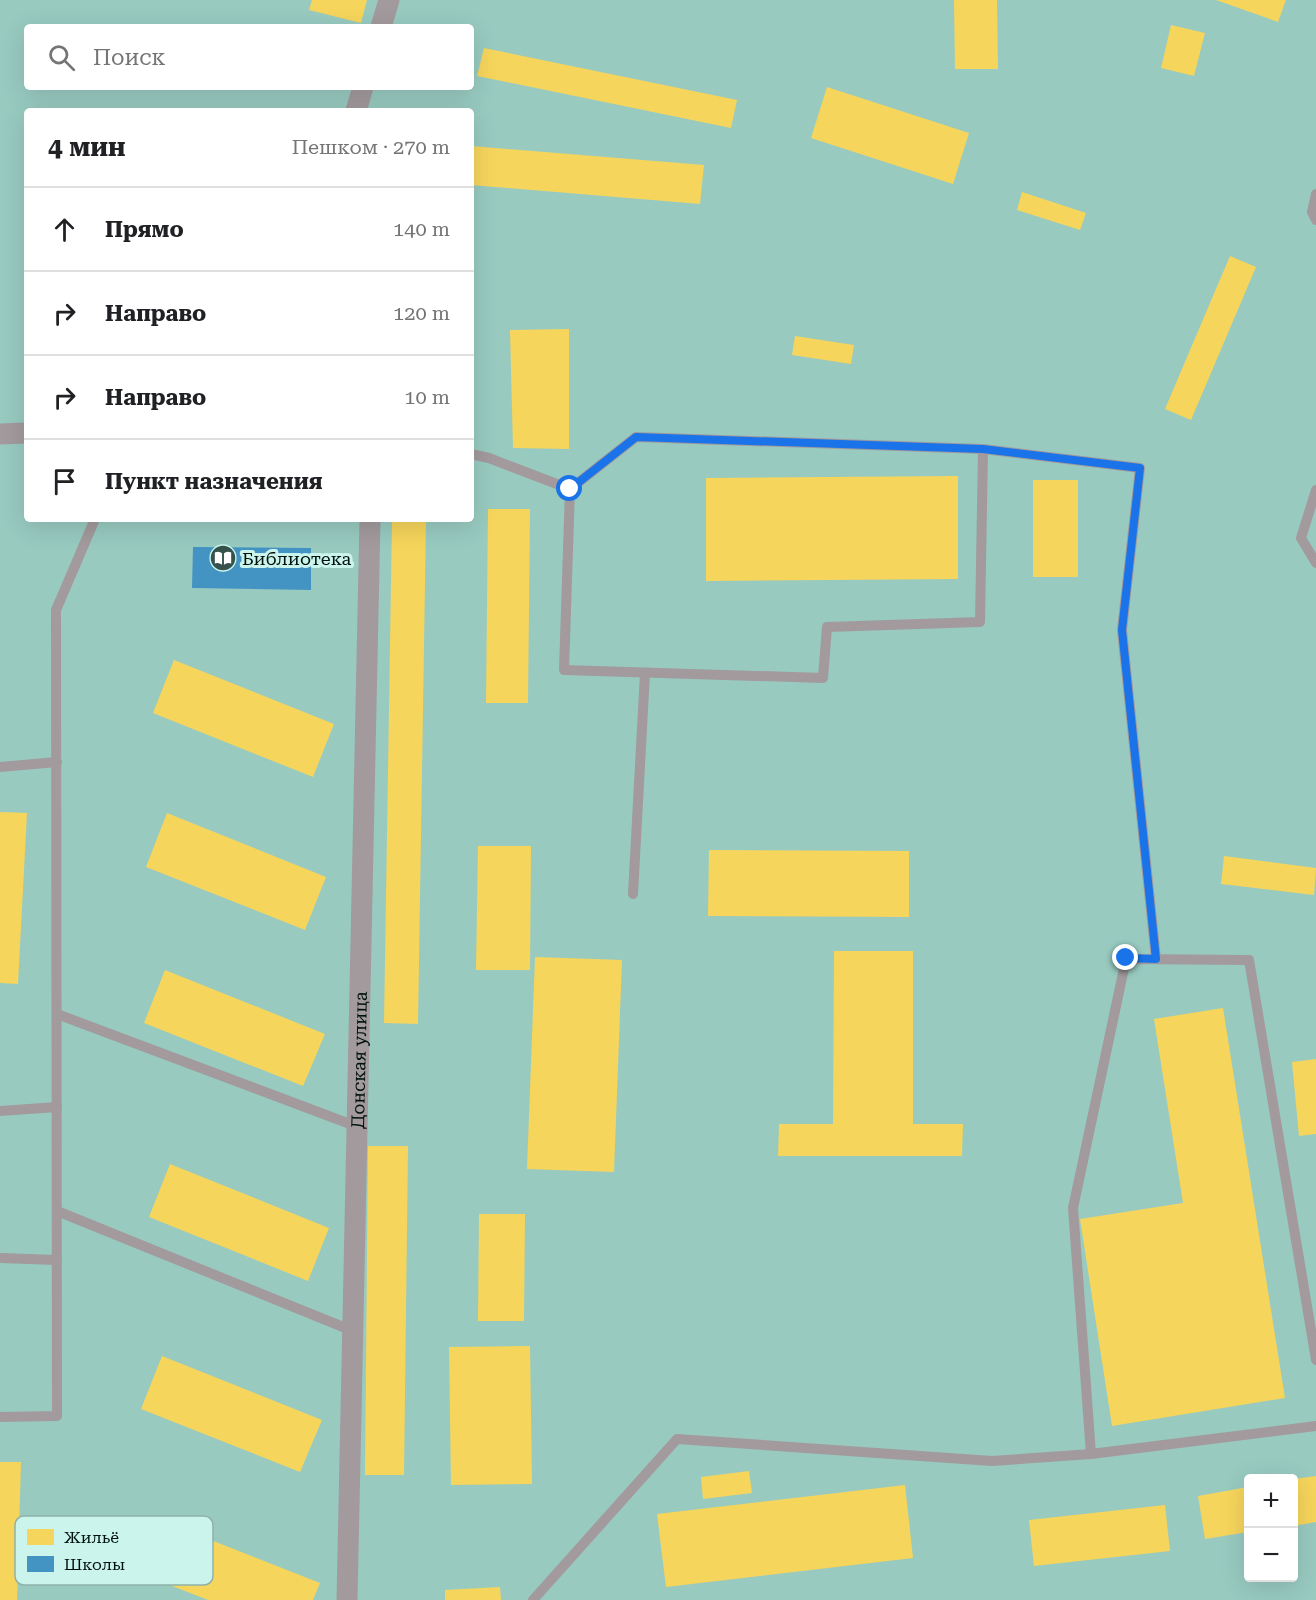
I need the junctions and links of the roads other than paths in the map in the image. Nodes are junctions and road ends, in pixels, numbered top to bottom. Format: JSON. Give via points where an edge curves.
{"nodes":[{"id":1,"x":389,"y":0,"type":"edge"},
{"id":2,"x":382,"y":24,"type":"edge"},
{"id":3,"x":362,"y":90,"type":"edge"},
{"id":4,"x":357,"y":108,"type":"edge"},
{"id":5,"x":1316,"y":194,"type":"edge"},
{"id":6,"x":1316,"y":220,"type":"edge"},
{"id":7,"x":24,"y":433,"type":"edge"},
{"id":8,"x":0,"y":434,"type":"edge"},
{"id":9,"x":983,"y":449,"type":"junction"},
{"id":10,"x":474,"y":455,"type":"edge"},
{"id":11,"x":570,"y":489,"type":"junction"},
{"id":12,"x":1316,"y":490,"type":"edge"},
{"id":13,"x":94,"y":522,"type":"edge"},
{"id":14,"x":370,"y":522,"type":"edge"},
{"id":15,"x":1316,"y":563,"type":"edge"},
{"id":16,"x":645,"y":673,"type":"junction"},
{"id":17,"x":57,"y":762,"type":"junction"},
{"id":18,"x":0,"y":767,"type":"edge"},
{"id":19,"x":633,"y":894,"type":"dead end"},
{"id":20,"x":1156,"y":959,"type":"junction"},
{"id":21,"x":57,"y":1014,"type":"junction"},
{"id":22,"x":57,"y":1107,"type":"junction"},
{"id":23,"x":0,"y":1111,"type":"edge"},
{"id":24,"x":358,"y":1127,"type":"junction"},
{"id":25,"x":57,"y":1211,"type":"junction"},
{"id":26,"x":0,"y":1258,"type":"edge"},
{"id":27,"x":57,"y":1260,"type":"junction"},
{"id":28,"x":353,"y":1332,"type":"junction"},
{"id":29,"x":1316,"y":1360,"type":"edge"},
{"id":30,"x":0,"y":1417,"type":"edge"},
{"id":31,"x":1316,"y":1426,"type":"edge"},
{"id":32,"x":1091,"y":1454,"type":"junction"},
{"id":33,"x":347,"y":1600,"type":"edge"},
{"id":34,"x":533,"y":1600,"type":"edge"}],
"edges":[{"from":1,"to":2,"type":"street"},
{"from":3,"to":4,"type":"street"},
{"from":5,"to":6,"type":"lane","via":[[1312,212]]},
{"from":7,"to":8,"type":"street"},
{"from":9,"to":11,"type":"lane","via":[[636,437]]},
{"from":9,"to":16,"type":"lane","via":[[980,622],[827,627],[823,678]]},
{"from":9,"to":20,"type":"lane","via":[[1140,468],[1122,630]]},
{"from":10,"to":11,"type":"lane"},
{"from":11,"to":16,"type":"lane","via":[[564,670]]},
{"from":12,"to":15,"type":"lane","via":[[1301,538]]},
{"from":13,"to":17,"type":"lane","via":[[56,610]]},
{"from":14,"to":24,"type":"street","name":"Донская улица"},
{"from":16,"to":19,"type":"lane"},
{"from":17,"to":18,"type":"lane"},
{"from":17,"to":21,"type":"lane"},
{"from":20,"to":29,"type":"lane","via":[[1249,960]]},
{"from":20,"to":32,"type":"lane","via":[[1126,958],[1073,1208]]},
{"from":21,"to":22,"type":"lane"},
{"from":21,"to":24,"type":"lane"},
{"from":22,"to":23,"type":"lane"},
{"from":22,"to":25,"type":"lane"},
{"from":24,"to":28,"type":"street","name":"Донская улица"},
{"from":25,"to":27,"type":"lane"},
{"from":25,"to":28,"type":"lane"},
{"from":26,"to":27,"type":"lane"},
{"from":27,"to":30,"type":"lane","via":[[57,1416]]},
{"from":28,"to":33,"type":"street","name":"Донская улица"},
{"from":31,"to":32,"type":"lane"},
{"from":32,"to":34,"type":"lane","via":[[992,1461],[677,1439]]}]}
